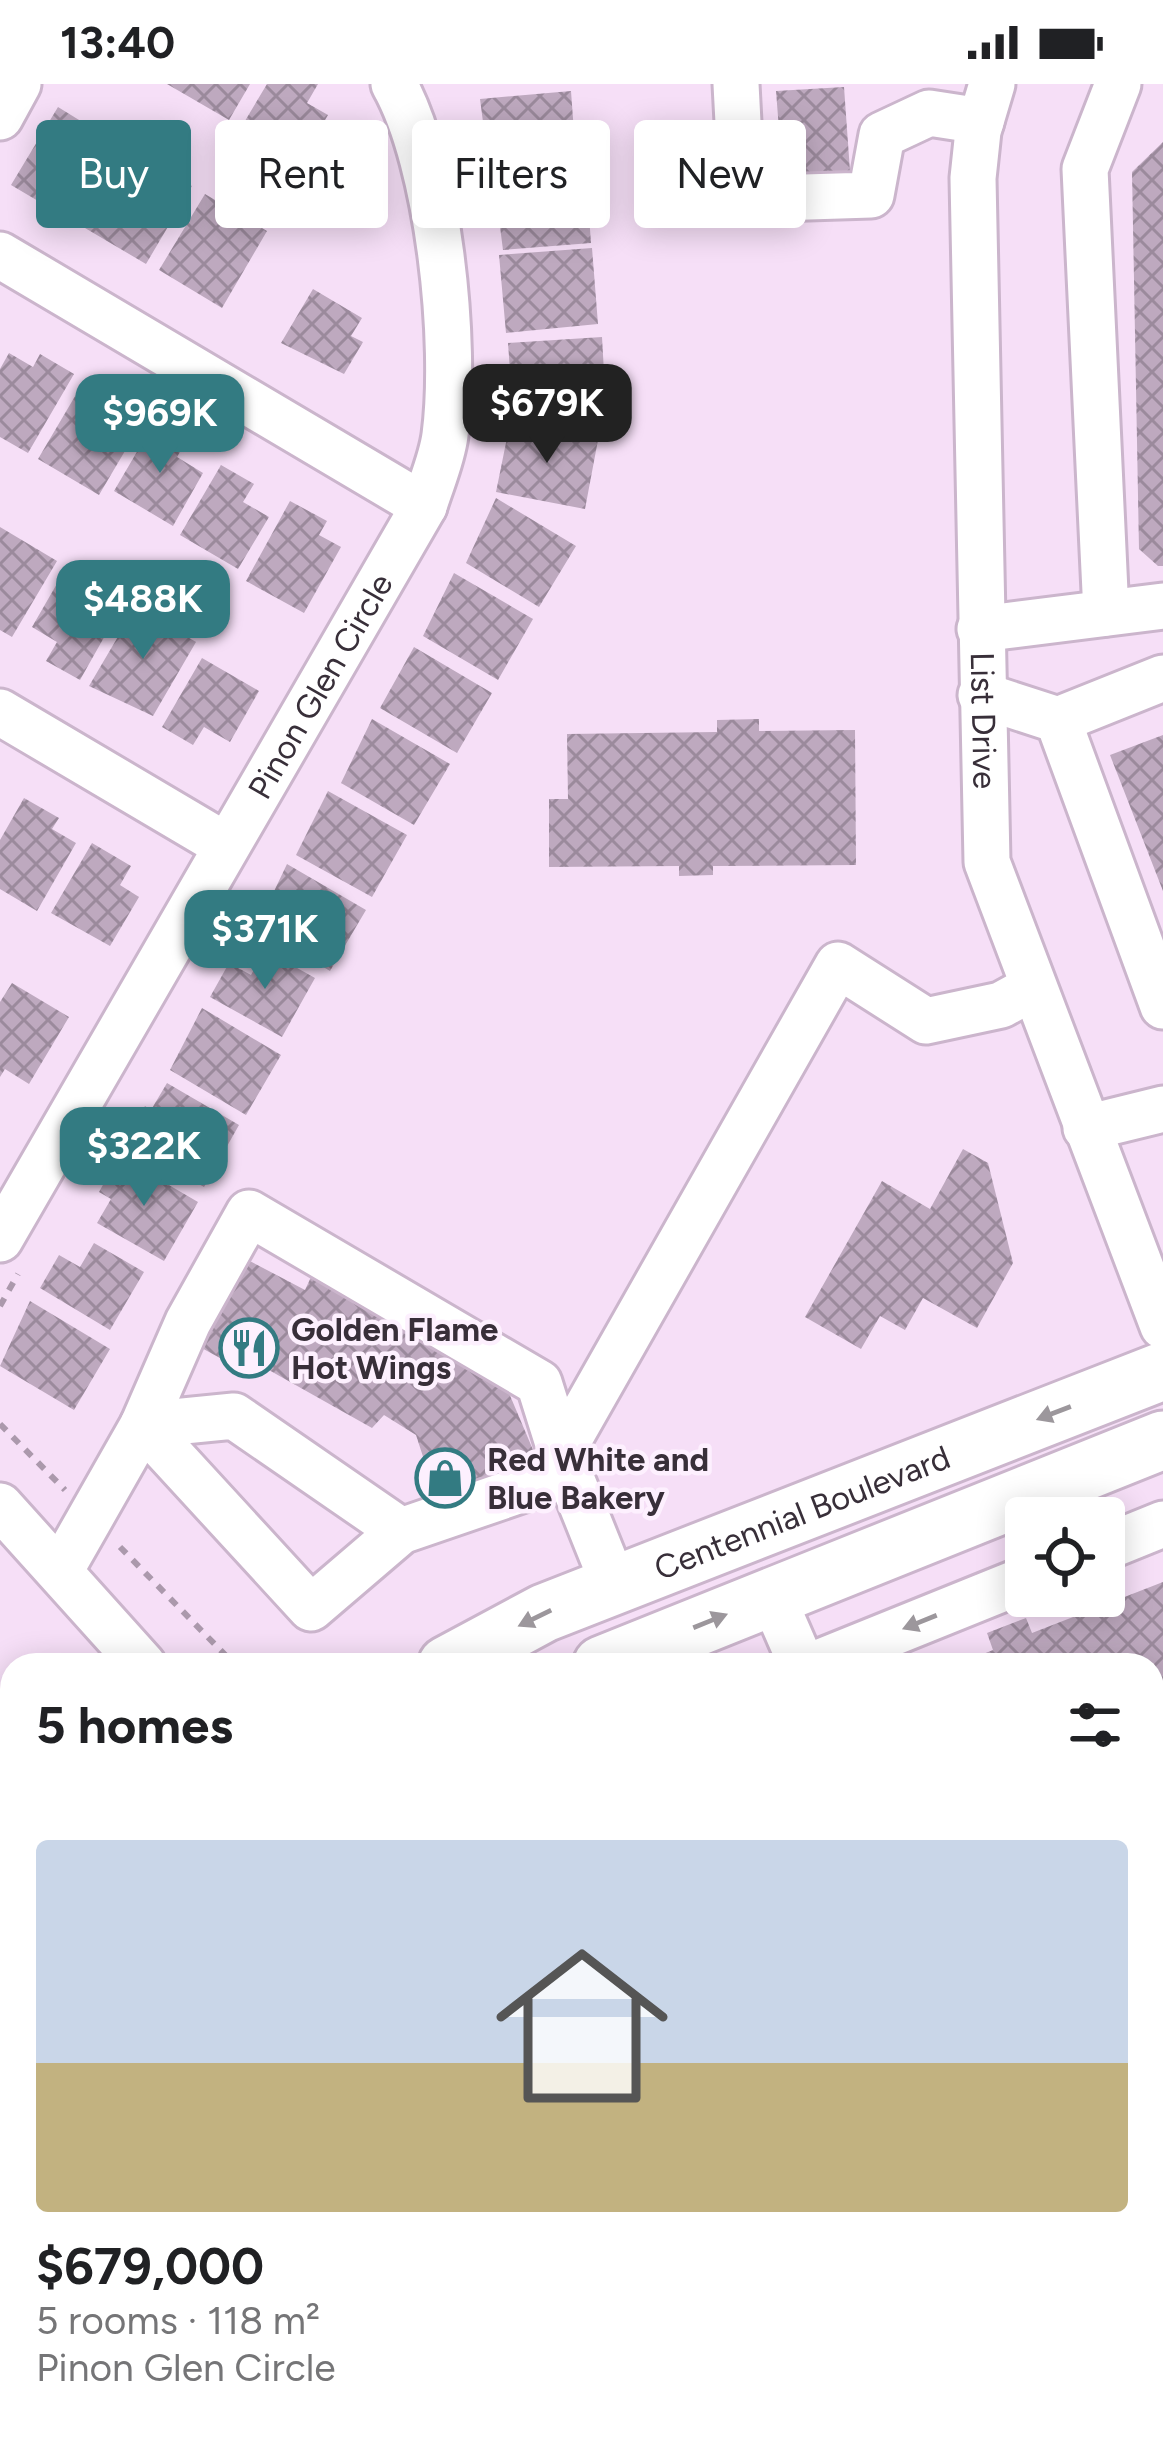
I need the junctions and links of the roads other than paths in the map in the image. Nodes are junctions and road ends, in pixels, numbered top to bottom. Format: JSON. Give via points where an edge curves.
{"nodes":[{"id":1,"x":18,"y":84,"type":"edge"},
{"id":2,"x":394,"y":84,"type":"edge"},
{"id":3,"x":736,"y":84,"type":"edge"},
{"id":4,"x":1118,"y":84,"type":"edge"},
{"id":5,"x":987,"y":103,"type":"edge"},
{"id":6,"x":0,"y":117,"type":"edge"},
{"id":7,"x":0,"y":256,"type":"edge"},
{"id":8,"x":424,"y":506,"type":"junction"},
{"id":9,"x":1163,"y":605,"type":"edge"},
{"id":10,"x":1106,"y":613,"type":"junction"},
{"id":11,"x":980,"y":629,"type":"junction"},
{"id":12,"x":1163,"y":678,"type":"edge"},
{"id":13,"x":981,"y":695,"type":"junction"},
{"id":14,"x":0,"y":712,"type":"edge"},
{"id":15,"x":1058,"y":720,"type":"junction"},
{"id":16,"x":225,"y":845,"type":"junction"},
{"id":17,"x":1032,"y":988,"type":"junction"},
{"id":18,"x":1163,"y":1006,"type":"edge"},
{"id":19,"x":1163,"y":1109,"type":"edge"},
{"id":20,"x":1086,"y":1128,"type":"junction"},
{"id":21,"x":16,"y":1174,"type":"edge"},
{"id":22,"x":0,"y":1239,"type":"edge"},
{"id":23,"x":1163,"y":1326,"type":"edge"},
{"id":24,"x":1163,"y":1371,"type":"edge"},
{"id":25,"x":143,"y":1425,"type":"junction"},
{"id":26,"x":1163,"y":1440,"type":"edge"},
{"id":27,"x":566,"y":1463,"type":"junction"},
{"id":28,"x":0,"y":1506,"type":"edge"},
{"id":29,"x":1163,"y":1524,"type":"edge"},
{"id":30,"x":401,"y":1531,"type":"junction"},
{"id":31,"x":1125,"y":1539,"type":"edge"},
{"id":32,"x":60,"y":1571,"type":"junction"},
{"id":33,"x":614,"y":1585,"type":"junction"},
{"id":34,"x":1005,"y":1587,"type":"edge"},
{"id":35,"x":772,"y":1597,"type":"junction"},
{"id":36,"x":132,"y":1653,"type":"edge"},
{"id":37,"x":469,"y":1653,"type":"edge"},
{"id":38,"x":632,"y":1653,"type":"edge"},
{"id":39,"x":797,"y":1653,"type":"edge"},
{"id":40,"x":843,"y":1653,"type":"edge"}],
"edges":[{"from":1,"to":6,"type":"street"},
{"from":2,"to":8,"type":"street","name":"Pinon Glen Circle","via":[[430,183],[446,336],[445,440]]},
{"from":3,"to":5,"type":"street","via":[[742,200],[871,195],[882,135],[929,113]]},
{"from":4,"to":10,"type":"street","via":[[1085,169]]},
{"from":5,"to":11,"type":"street","name":"List Drive","via":[[973,178]]},
{"from":7,"to":8,"type":"street"},
{"from":8,"to":16,"type":"street","name":"Pinon Glen Circle"},
{"from":9,"to":10,"type":"street"},
{"from":10,"to":11,"type":"street"},
{"from":11,"to":13,"type":"street","name":"List Drive"},
{"from":12,"to":15,"type":"street"},
{"from":13,"to":15,"type":"street"},
{"from":13,"to":17,"type":"street","name":"List Drive","via":[[988,862]]},
{"from":14,"to":16,"type":"street"},
{"from":15,"to":18,"type":"street"},
{"from":16,"to":21,"type":"street","name":"Pinon Glen Circle"},
{"from":17,"to":20,"type":"street","name":"List Drive"},
{"from":17,"to":27,"type":"street","via":[[1001,1005],[926,1021],[838,965]]},
{"from":19,"to":20,"type":"street"},
{"from":20,"to":23,"type":"street","name":"List Drive"},
{"from":21,"to":22,"type":"street","name":"Pinon Glen Circle"},
{"from":24,"to":33,"type":"main road","name":"Centennial Boulevard","one_way":true},
{"from":25,"to":27,"type":"street","via":[[249,1213],[539,1383]]},
{"from":25,"to":30,"type":"street","via":[[234,1416]]},
{"from":25,"to":30,"type":"street","via":[[311,1608]]},
{"from":25,"to":32,"type":"street"},
{"from":26,"to":35,"type":"main road","name":"Centennial Boulevard"},
{"from":27,"to":30,"type":"street"},
{"from":27,"to":33,"type":"street"},
{"from":28,"to":32,"type":"street"},
{"from":29,"to":31,"type":"street"},
{"from":32,"to":36,"type":"street"},
{"from":33,"to":37,"type":"main road","name":"Centennial Boulevard","one_way":true},
{"from":34,"to":40,"type":"street","one_way":true},
{"from":38,"to":35,"type":"main road","name":"Centennial Boulevard","one_way":true},
{"from":35,"to":39,"type":"street"}]}
